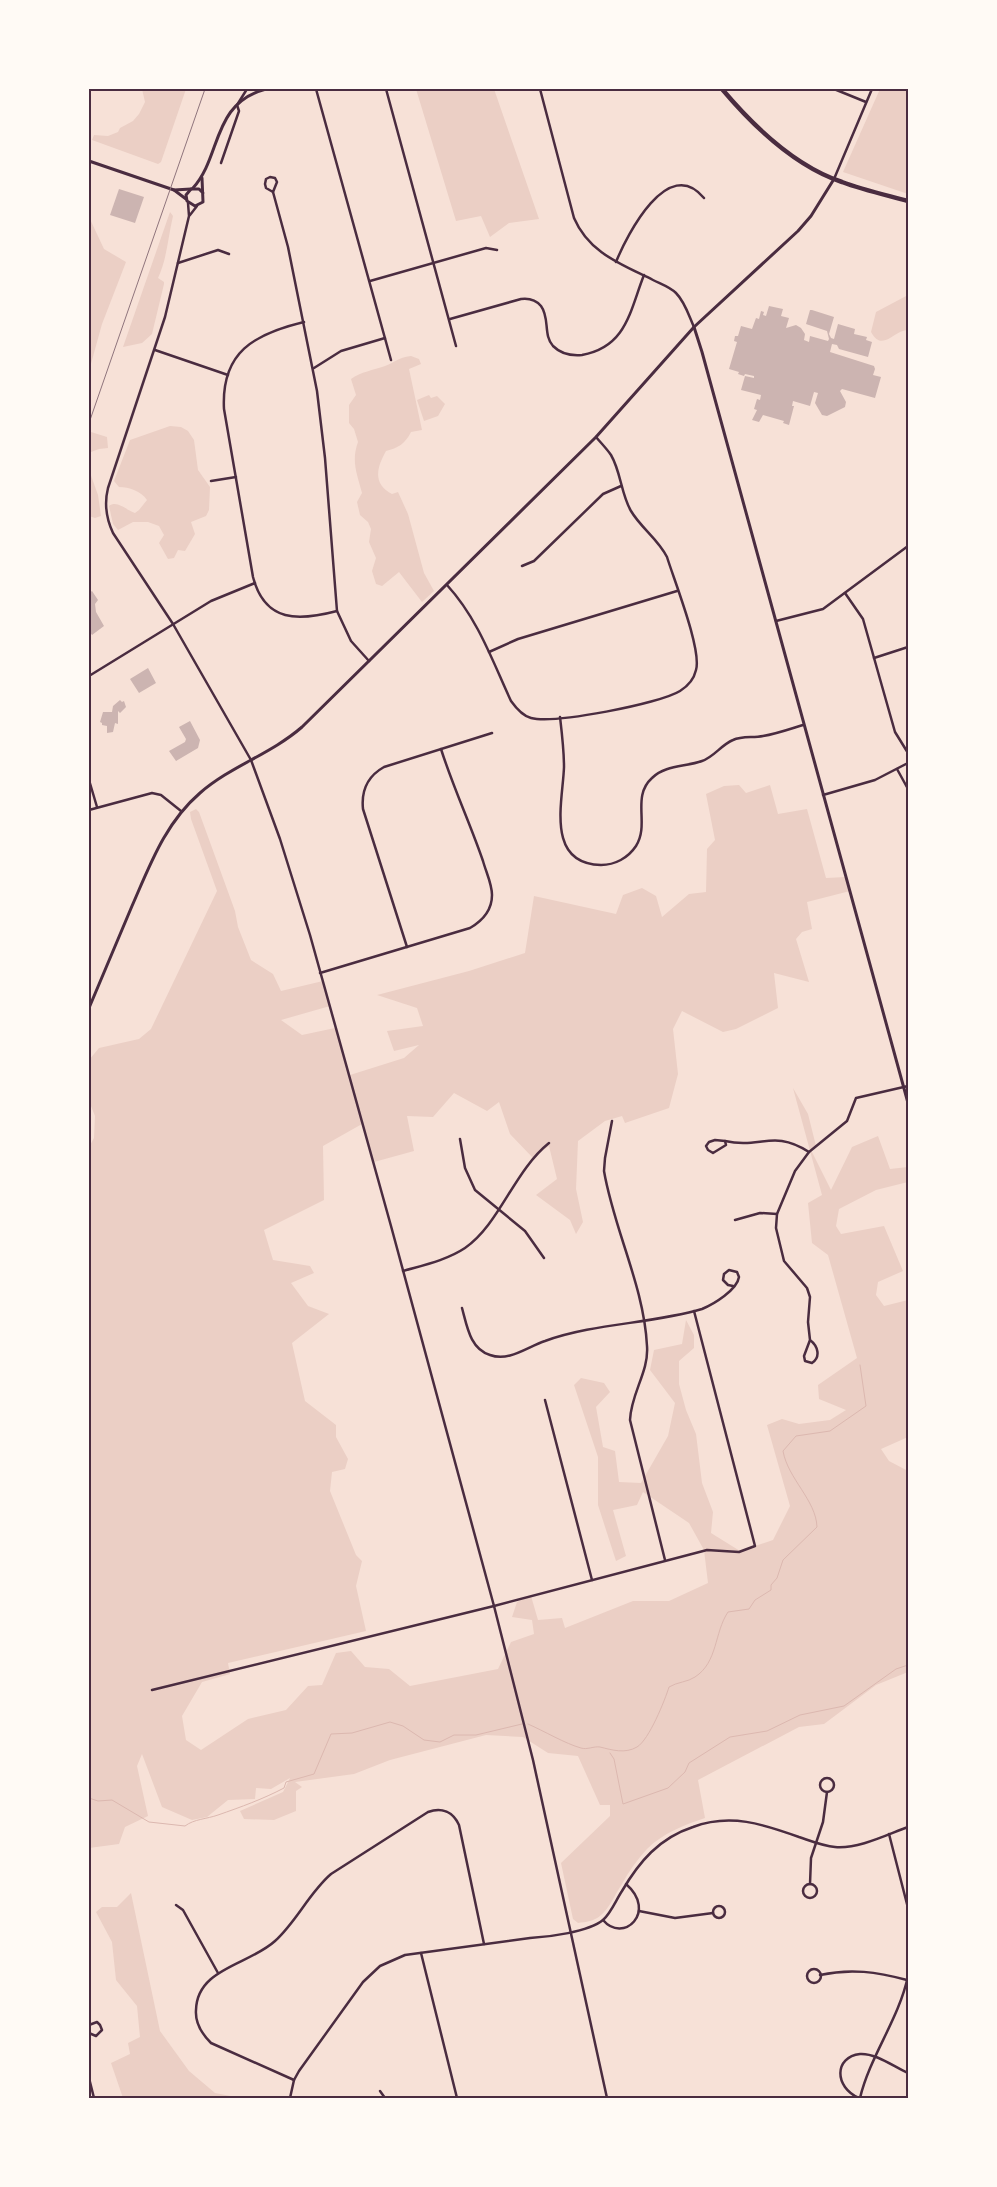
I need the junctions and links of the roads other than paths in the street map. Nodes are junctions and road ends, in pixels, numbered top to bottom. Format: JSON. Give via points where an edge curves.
{"nodes":[{"id":1,"x":247,"y":89,"type":"edge"},
{"id":2,"x":266,"y":89,"type":"edge"},
{"id":3,"x":316,"y":89,"type":"edge"},
{"id":4,"x":386,"y":89,"type":"edge"},
{"id":5,"x":540,"y":89,"type":"edge"},
{"id":6,"x":722,"y":89,"type":"edge"},
{"id":7,"x":834,"y":89,"type":"edge"},
{"id":8,"x":872,"y":89,"type":"edge"},
{"id":9,"x":259,"y":90,"type":"edge"},
{"id":10,"x":866,"y":102,"type":"junction"},
{"id":11,"x":237,"y":105,"type":"junction"},
{"id":12,"x":89,"y":161,"type":"edge"},
{"id":13,"x":221,"y":164,"type":"dead end"},
{"id":14,"x":202,"y":177,"type":"junction"},
{"id":15,"x":834,"y":179,"type":"junction"},
{"id":16,"x":192,"y":189,"type":"junction"},
{"id":17,"x":174,"y":190,"type":"junction"},
{"id":18,"x":273,"y":192,"type":"junction"},
{"id":19,"x":203,"y":193,"type":"junction"},
{"id":20,"x":704,"y":198,"type":"dead end"},
{"id":21,"x":187,"y":201,"type":"junction"},
{"id":22,"x":908,"y":201,"type":"edge"},
{"id":23,"x":198,"y":206,"type":"junction"},
{"id":24,"x":188,"y":216,"type":"junction"},
{"id":25,"x":496,"y":250,"type":"dead end"},
{"id":26,"x":229,"y":254,"type":"dead end"},
{"id":27,"x":434,"y":262,"type":"junction"},
{"id":28,"x":616,"y":262,"type":"junction"},
{"id":29,"x":178,"y":263,"type":"junction"},
{"id":30,"x":644,"y":275,"type":"junction"},
{"id":31,"x":370,"y":281,"type":"junction"},
{"id":32,"x":450,"y":319,"type":"junction"},
{"id":33,"x":304,"y":322,"type":"junction"},
{"id":34,"x":694,"y":327,"type":"junction"},
{"id":35,"x":386,"y":338,"type":"junction"},
{"id":36,"x":456,"y":346,"type":"dead end"},
{"id":37,"x":155,"y":350,"type":"junction"},
{"id":38,"x":391,"y":360,"type":"dead end"},
{"id":39,"x":314,"y":368,"type":"junction"},
{"id":40,"x":228,"y":375,"type":"junction"},
{"id":41,"x":596,"y":437,"type":"junction"},
{"id":42,"x":236,"y":477,"type":"junction"},
{"id":43,"x":211,"y":481,"type":"dead end"},
{"id":44,"x":621,"y":486,"type":"junction"},
{"id":45,"x":908,"y":546,"type":"edge"},
{"id":46,"x":522,"y":566,"type":"dead end"},
{"id":47,"x":255,"y":583,"type":"junction"},
{"id":48,"x":448,"y":585,"type":"junction"},
{"id":49,"x":677,"y":591,"type":"junction"},
{"id":50,"x":845,"y":593,"type":"junction"},
{"id":51,"x":337,"y":612,"type":"junction"},
{"id":52,"x":775,"y":622,"type":"junction"},
{"id":53,"x":172,"y":624,"type":"junction"},
{"id":54,"x":908,"y":647,"type":"edge"},
{"id":55,"x":489,"y":652,"type":"junction"},
{"id":56,"x":874,"y":658,"type":"junction"},
{"id":57,"x":369,"y":661,"type":"junction"},
{"id":58,"x":89,"y":676,"type":"edge"},
{"id":59,"x":560,"y":717,"type":"junction"},
{"id":60,"x":803,"y":724,"type":"junction"},
{"id":61,"x":492,"y":733,"type":"dead end"},
{"id":62,"x":440,"y":749,"type":"junction"},
{"id":63,"x":908,"y":754,"type":"edge"},
{"id":64,"x":251,"y":760,"type":"junction"},
{"id":65,"x":908,"y":763,"type":"edge"},
{"id":66,"x":897,"y":769,"type":"junction"},
{"id":67,"x":89,"y":780,"type":"edge"},
{"id":68,"x":908,"y":789,"type":"edge"},
{"id":69,"x":823,"y":795,"type":"junction"},
{"id":70,"x":97,"y":807,"type":"junction"},
{"id":71,"x":89,"y":810,"type":"edge"},
{"id":72,"x":181,"y":811,"type":"junction"},
{"id":73,"x":407,"y":947,"type":"junction"},
{"id":74,"x":320,"y":972,"type":"junction"},
{"id":75,"x":89,"y":1008,"type":"edge"},
{"id":76,"x":908,"y":1086,"type":"edge"},
{"id":77,"x":904,"y":1087,"type":"junction"},
{"id":78,"x":908,"y":1103,"type":"edge"},
{"id":79,"x":612,"y":1121,"type":"dead end"},
{"id":80,"x":460,"y":1139,"type":"dead end"},
{"id":81,"x":725,"y":1141,"type":"junction"},
{"id":82,"x":549,"y":1143,"type":"dead end"},
{"id":83,"x":809,"y":1152,"type":"junction"},
{"id":84,"x":497,"y":1209,"type":"junction"},
{"id":85,"x":777,"y":1214,"type":"junction"},
{"id":86,"x":735,"y":1220,"type":"dead end"},
{"id":87,"x":544,"y":1258,"type":"dead end"},
{"id":88,"x":403,"y":1271,"type":"junction"},
{"id":89,"x":733,"y":1286,"type":"junction"},
{"id":90,"x":462,"y":1308,"type":"dead end"},
{"id":91,"x":694,"y":1311,"type":"junction"},
{"id":92,"x":644,"y":1320,"type":"junction"},
{"id":93,"x":810,"y":1340,"type":"junction"},
{"id":94,"x":545,"y":1400,"type":"dead end"},
{"id":95,"x":665,"y":1560,"type":"junction"},
{"id":96,"x":592,"y":1580,"type":"junction"},
{"id":97,"x":494,"y":1606,"type":"junction"},
{"id":98,"x":152,"y":1690,"type":"dead end"},
{"id":99,"x":827,"y":1792,"type":"junction"},
{"id":100,"x":908,"y":1827,"type":"edge"},
{"id":101,"x":888,"y":1834,"type":"junction"},
{"id":102,"x":816,"y":1842,"type":"junction"},
{"id":103,"x":626,"y":1884,"type":"junction"},
{"id":104,"x":810,"y":1884,"type":"junction"},
{"id":105,"x":907,"y":1901,"type":"edge"},
{"id":106,"x":176,"y":1905,"type":"dead end"},
{"id":107,"x":908,"y":1908,"type":"edge"},
{"id":108,"x":639,"y":1911,"type":"junction"},
{"id":109,"x":713,"y":1913,"type":"junction"},
{"id":110,"x":602,"y":1920,"type":"junction"},
{"id":111,"x":570,"y":1932,"type":"junction"},
{"id":112,"x":484,"y":1944,"type":"junction"},
{"id":113,"x":421,"y":1953,"type":"junction"},
{"id":114,"x":218,"y":1973,"type":"junction"},
{"id":115,"x":820,"y":1975,"type":"junction"},
{"id":116,"x":908,"y":1979,"type":"edge"},
{"id":117,"x":89,"y":2025,"type":"edge"},
{"id":118,"x":89,"y":2033,"type":"edge"},
{"id":119,"x":876,"y":2058,"type":"junction"},
{"id":120,"x":908,"y":2073,"type":"edge"},
{"id":121,"x":89,"y":2078,"type":"edge"},
{"id":122,"x":294,"y":2080,"type":"junction"},
{"id":123,"x":380,"y":2091,"type":"dead end"},
{"id":124,"x":94,"y":2098,"type":"edge"},
{"id":125,"x":290,"y":2098,"type":"edge"},
{"id":126,"x":385,"y":2098,"type":"edge"},
{"id":127,"x":457,"y":2098,"type":"edge"},
{"id":128,"x":607,"y":2098,"type":"edge"},
{"id":129,"x":859,"y":2098,"type":"edge"}],
"edges":[{"from":1,"to":11,"type":"street"},
{"from":2,"to":9,"type":"street"},
{"from":3,"to":31,"type":"street"},
{"from":4,"to":27,"type":"street"},
{"from":5,"to":28,"type":"street","via":[[578,226],[593,247]]},
{"from":6,"to":15,"type":"main road","via":[[774,142]]},
{"from":7,"to":10,"type":"street"},
{"from":8,"to":10,"type":"street"},
{"from":9,"to":11,"type":"street"},
{"from":10,"to":15,"type":"street"},
{"from":11,"to":13,"type":"street","via":[[239,111]]},
{"from":11,"to":14,"type":"street","via":[[219,130]]},
{"from":12,"to":17,"type":"street"},
{"from":14,"to":16,"type":"street"},
{"from":14,"to":19,"type":"street"},
{"from":15,"to":22,"type":"main road"},
{"from":15,"to":34,"type":"street","via":[[798,231]]},
{"from":16,"to":17,"type":"street"},
{"from":16,"to":19,"type":"street"},
{"from":16,"to":21,"type":"street","via":[[187,193]]},
{"from":17,"to":21,"type":"street"},
{"from":18,"to":18,"type":"street","via":[[277,182],[270,177],[264,184]]},
{"from":18,"to":33,"type":"street"},
{"from":19,"to":23,"type":"street","via":[[204,199]]},
{"from":20,"to":28,"type":"street","via":[[693,189],[681,186],[670,188],[656,198],[638,218]]},
{"from":21,"to":23,"type":"street"},
{"from":21,"to":24,"type":"street"},
{"from":23,"to":24,"type":"street"},
{"from":24,"to":29,"type":"street"},
{"from":25,"to":27,"type":"street","via":[[486,248]]},
{"from":26,"to":29,"type":"street","via":[[218,250]]},
{"from":27,"to":31,"type":"street"},
{"from":27,"to":32,"type":"street"},
{"from":28,"to":30,"type":"street"},
{"from":29,"to":37,"type":"street"},
{"from":30,"to":32,"type":"street","via":[[625,326],[608,344],[586,354],[567,355],[554,347],[547,333],[543,309],[533,300],[521,299]]},
{"from":30,"to":34,"type":"street","via":[[678,295]]},
{"from":31,"to":35,"type":"street"},
{"from":32,"to":36,"type":"street"},
{"from":33,"to":39,"type":"street"},
{"from":33,"to":40,"type":"street","via":[[257,338],[240,353]]},
{"from":34,"to":41,"type":"street"},
{"from":34,"to":52,"type":"street"},
{"from":35,"to":38,"type":"street"},
{"from":35,"to":39,"type":"street","via":[[341,351]]},
{"from":37,"to":40,"type":"street"},
{"from":37,"to":53,"type":"street","via":[[108,488],[106,511],[113,533]]},
{"from":39,"to":51,"type":"street","via":[[325,458]]},
{"from":40,"to":42,"type":"street","via":[[224,409]]},
{"from":41,"to":44,"type":"street","via":[[611,455]]},
{"from":41,"to":48,"type":"street"},
{"from":42,"to":43,"type":"street"},
{"from":42,"to":47,"type":"street"},
{"from":44,"to":46,"type":"street","via":[[603,494],[534,561]]},
{"from":44,"to":49,"type":"street","via":[[634,517],[663,550]]},
{"from":45,"to":50,"type":"street"},
{"from":47,"to":51,"type":"street","via":[[271,607],[290,617],[313,618]]},
{"from":47,"to":53,"type":"street","via":[[223,595]]},
{"from":48,"to":55,"type":"street","via":[[468,610]]},
{"from":48,"to":57,"type":"street"},
{"from":49,"to":55,"type":"street","via":[[518,639]]},
{"from":49,"to":59,"type":"street","via":[[697,658],[696,670],[687,686],[671,695],[636,706]]},
{"from":50,"to":52,"type":"street","via":[[817,611]]},
{"from":50,"to":56,"type":"street","via":[[863,620]]},
{"from":51,"to":57,"type":"street","via":[[351,641]]},
{"from":52,"to":60,"type":"street"},
{"from":53,"to":58,"type":"street"},
{"from":53,"to":64,"type":"street"},
{"from":54,"to":56,"type":"street"},
{"from":55,"to":59,"type":"street","via":[[520,711],[536,718]]},
{"from":56,"to":63,"type":"street","via":[[895,732]]},
{"from":57,"to":64,"type":"street","via":[[293,736]]},
{"from":59,"to":60,"type":"street","via":[[564,761],[560,803],[562,837],[577,858],[601,865],[620,860],[635,846],[642,829],[642,794],[657,773],[707,759],[733,740],[764,736]]},
{"from":60,"to":69,"type":"street"},
{"from":61,"to":62,"type":"street"},
{"from":62,"to":73,"type":"street","via":[[378,770],[369,779],[363,796],[363,809]]},
{"from":62,"to":73,"type":"street","via":[[474,834],[490,883],[491,902],[484,918],[475,926]]},
{"from":64,"to":72,"type":"street","via":[[209,785]]},
{"from":64,"to":74,"type":"street","via":[[280,839]]},
{"from":65,"to":66,"type":"street"},
{"from":66,"to":68,"type":"street"},
{"from":66,"to":69,"type":"street","via":[[862,784]]},
{"from":67,"to":70,"type":"street"},
{"from":69,"to":77,"type":"street"},
{"from":70,"to":71,"type":"street"},
{"from":70,"to":72,"type":"street","via":[[152,793],[164,797]]},
{"from":72,"to":75,"type":"street","via":[[156,851]]},
{"from":73,"to":74,"type":"street"},
{"from":74,"to":88,"type":"street"},
{"from":76,"to":77,"type":"street"},
{"from":77,"to":78,"type":"street"},
{"from":77,"to":83,"type":"street","via":[[856,1098],[847,1121]]},
{"from":79,"to":92,"type":"street","via":[[604,1171]]},
{"from":80,"to":84,"type":"street","via":[[471,1184]]},
{"from":81,"to":81,"type":"street","via":[[712,1140],[706,1148],[716,1153],[725,1147]]},
{"from":81,"to":83,"type":"street","via":[[747,1144],[778,1139],[797,1144]]},
{"from":82,"to":84,"type":"street","via":[[529,1162]]},
{"from":83,"to":85,"type":"street","via":[[789,1180]]},
{"from":84,"to":87,"type":"street","via":[[526,1232]]},
{"from":84,"to":88,"type":"street","via":[[479,1235],[465,1248]]},
{"from":85,"to":86,"type":"street","via":[[760,1213]]},
{"from":85,"to":93,"type":"street","via":[[776,1228],[784,1262],[807,1288],[810,1297]]},
{"from":88,"to":97,"type":"street"},
{"from":89,"to":89,"type":"street","via":[[739,1280],[739,1274],[729,1270],[724,1274],[724,1281]]},
{"from":89,"to":91,"type":"street","via":[[718,1300]]},
{"from":90,"to":92,"type":"street","via":[[473,1341],[486,1353],[497,1357],[510,1356],[560,1336]]},
{"from":91,"to":92,"type":"street"},
{"from":91,"to":95,"type":"street","via":[[755,1546],[739,1552],[706,1550]]},
{"from":92,"to":95,"type":"street","via":[[646,1363],[634,1396],[630,1420]]},
{"from":93,"to":93,"type":"street","via":[[818,1351],[815,1362],[809,1363],[804,1359]]},
{"from":94,"to":96,"type":"street"},
{"from":95,"to":96,"type":"street"},
{"from":96,"to":97,"type":"street"},
{"from":97,"to":98,"type":"street"},
{"from":97,"to":111,"type":"street","via":[[533,1760]]},
{"from":99,"to":99,"type":"street","via":[[834,1786],[826,1778],[820,1787]]},
{"from":99,"to":102,"type":"street","via":[[826,1813]]},
{"from":100,"to":101,"type":"street"},
{"from":101,"to":102,"type":"street","via":[[847,1846],[833,1847]]},
{"from":101,"to":105,"type":"street"},
{"from":102,"to":103,"type":"street","via":[[758,1822],[703,1823],[657,1846],[638,1865]]},
{"from":102,"to":104,"type":"street","via":[[810,1863]]},
{"from":103,"to":108,"type":"street","via":[[638,1897]]},
{"from":103,"to":110,"type":"street"},
{"from":104,"to":104,"type":"street","via":[[803,1891],[809,1897],[816,1893]]},
{"from":105,"to":107,"type":"street"},
{"from":106,"to":114,"type":"street","via":[[183,1910]]},
{"from":108,"to":109,"type":"street","via":[[675,1918]]},
{"from":108,"to":110,"type":"street","via":[[624,1928],[610,1927]]},
{"from":109,"to":109,"type":"street","via":[[721,1918],[726,1909],[717,1906]]},
{"from":110,"to":111,"type":"street"},
{"from":111,"to":112,"type":"street"},
{"from":111,"to":128,"type":"street"},
{"from":112,"to":113,"type":"street"},
{"from":112,"to":114,"type":"street","via":[[460,1825],[451,1814],[437,1810],[424,1814],[331,1874],[274,1942],[251,1958]]},
{"from":113,"to":122,"type":"street","via":[[388,1961],[368,1976]]},
{"from":113,"to":127,"type":"street"},
{"from":114,"to":122,"type":"street","via":[[206,1983],[197,2000],[196,2014],[202,2033],[217,2047]]},
{"from":115,"to":115,"type":"street","via":[[814,1970],[807,1976],[809,1982],[814,1983]]},
{"from":115,"to":116,"type":"street","via":[[860,1971]]},
{"from":116,"to":119,"type":"street"},
{"from":117,"to":118,"type":"street","via":[[97,2022],[102,2030],[96,2036]]},
{"from":119,"to":120,"type":"street"},
{"from":119,"to":129,"type":"street"},
{"from":119,"to":129,"type":"street","via":[[865,2054],[855,2056],[842,2069],[843,2087]]},
{"from":121,"to":124,"type":"street"},
{"from":122,"to":125,"type":"street"},
{"from":123,"to":126,"type":"street"}]}
